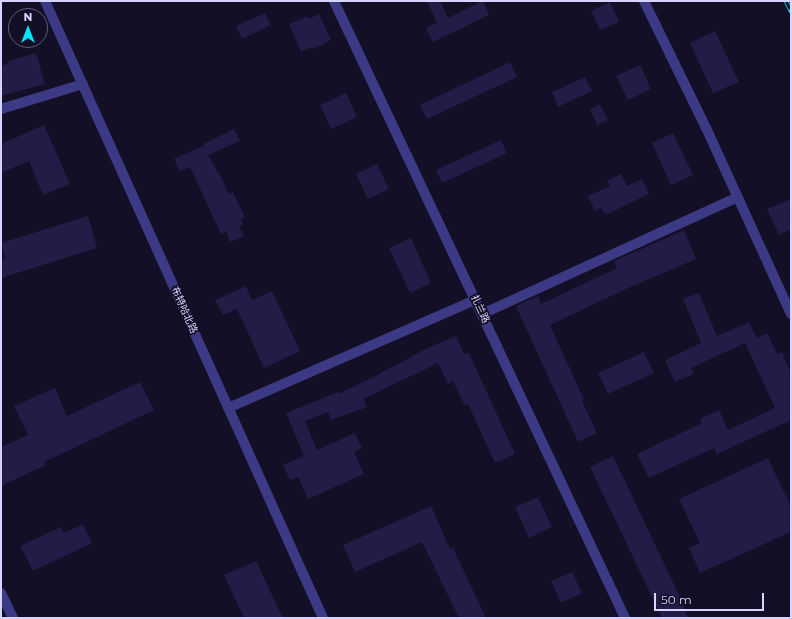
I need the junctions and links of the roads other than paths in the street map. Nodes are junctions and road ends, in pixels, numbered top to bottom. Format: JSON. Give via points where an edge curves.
{"nodes":[{"id":1,"x":45,"y":1,"type":"edge"},
{"id":2,"x":334,"y":1,"type":"edge"},
{"id":3,"x":644,"y":1,"type":"edge"},
{"id":4,"x":83,"y":84,"type":"junction"},
{"id":5,"x":1,"y":109,"type":"edge"},
{"id":6,"x":738,"y":197,"type":"junction"},
{"id":7,"x":475,"y":300,"type":"junction"},
{"id":8,"x":482,"y":314,"type":"junction"},
{"id":9,"x":791,"y":314,"type":"edge"},
{"id":10,"x":228,"y":408,"type":"junction"},
{"id":11,"x":1,"y":593,"type":"edge"},
{"id":12,"x":12,"y":618,"type":"edge"},
{"id":13,"x":323,"y":618,"type":"edge"},
{"id":14,"x":625,"y":618,"type":"edge"}],
"edges":[{"from":1,"to":4,"type":"street","name":"布特哈北路"},
{"from":2,"to":7,"type":"street","name":"扎兰路"},
{"from":3,"to":6,"type":"street"},
{"from":4,"to":5,"type":"street"},
{"from":4,"to":10,"type":"street","name":"布特哈北路"},
{"from":6,"to":8,"type":"street"},
{"from":6,"to":9,"type":"street"},
{"from":7,"to":8,"type":"street","name":"扎兰路"},
{"from":7,"to":10,"type":"street"},
{"from":8,"to":14,"type":"street","name":"扎兰路"},
{"from":10,"to":13,"type":"street","name":"布特哈北路"},
{"from":11,"to":12,"type":"street"}]}
